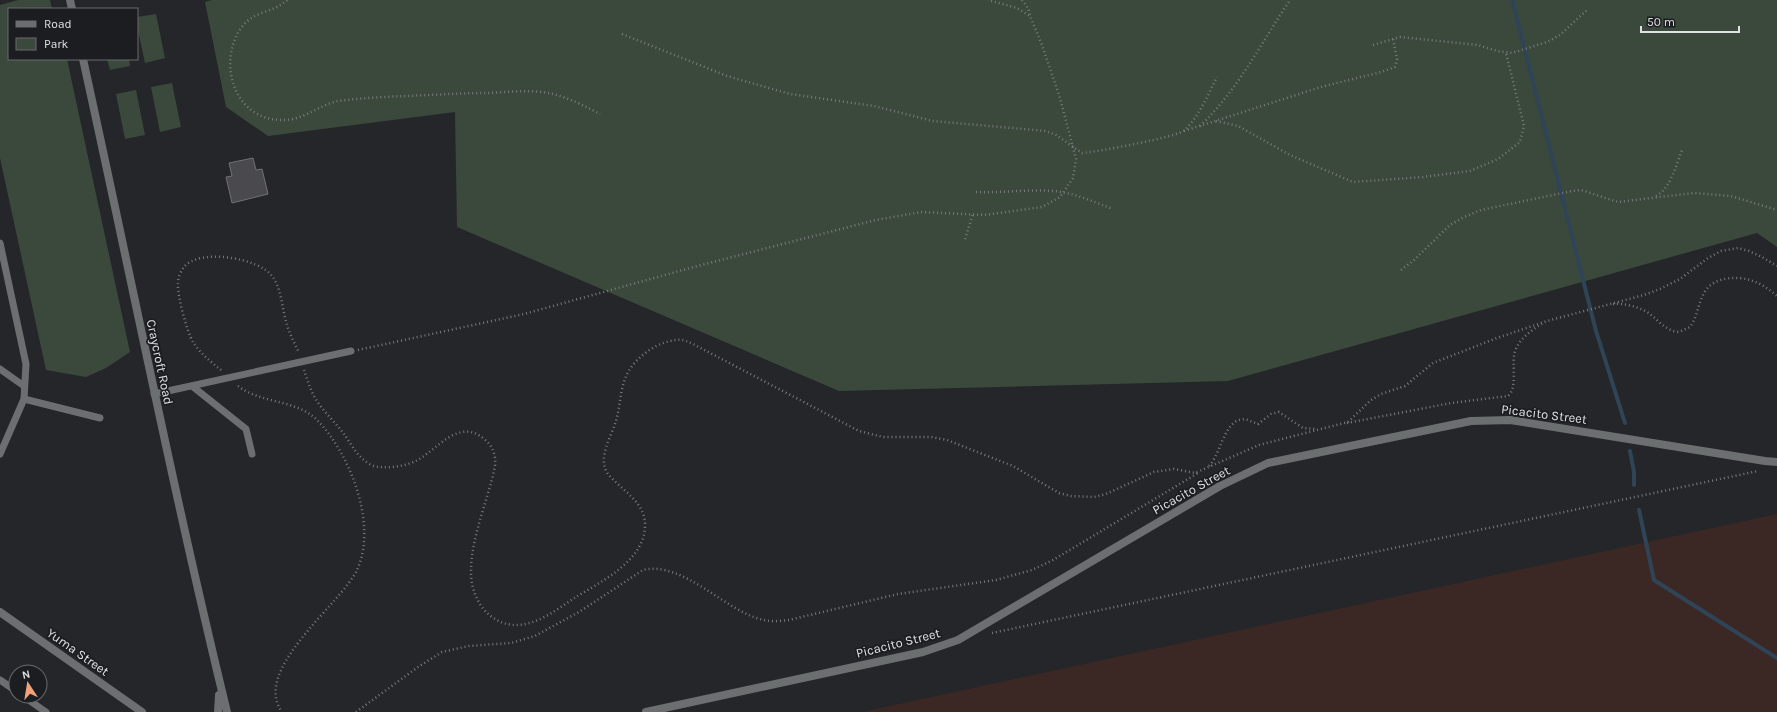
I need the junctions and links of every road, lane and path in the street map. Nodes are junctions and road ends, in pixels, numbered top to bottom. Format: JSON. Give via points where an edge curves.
{"nodes":[{"id":1,"x":287,"y":0,"type":"edge"},
{"id":2,"x":988,"y":0,"type":"edge"},
{"id":3,"x":1022,"y":0,"type":"edge"},
{"id":4,"x":1290,"y":0,"type":"edge"},
{"id":5,"x":1588,"y":9,"type":"dead end"},
{"id":6,"x":1030,"y":16,"type":"junction"},
{"id":7,"x":622,"y":34,"type":"dead end"},
{"id":8,"x":1393,"y":39,"type":"junction"},
{"id":9,"x":1372,"y":45,"type":"dead end"},
{"id":10,"x":1506,"y":53,"type":"junction"},
{"id":11,"x":83,"y":60,"type":"edge"},
{"id":12,"x":1217,"y":77,"type":"dead end"},
{"id":13,"x":600,"y":114,"type":"dead end"},
{"id":14,"x":1216,"y":121,"type":"junction"},
{"id":15,"x":1199,"y":128,"type":"junction"},
{"id":16,"x":1184,"y":132,"type":"junction"},
{"id":17,"x":1072,"y":146,"type":"junction"},
{"id":18,"x":1682,"y":150,"type":"dead end"},
{"id":19,"x":976,"y":192,"type":"dead end"},
{"id":20,"x":1063,"y":193,"type":"junction"},
{"id":21,"x":1654,"y":197,"type":"junction"},
{"id":22,"x":1113,"y":209,"type":"dead end"},
{"id":23,"x":1777,"y":210,"type":"edge"},
{"id":24,"x":973,"y":214,"type":"junction"},
{"id":25,"x":965,"y":239,"type":"dead end"},
{"id":26,"x":0,"y":243,"type":"edge"},
{"id":27,"x":1777,"y":266,"type":"edge"},
{"id":28,"x":1401,"y":270,"type":"dead end"},
{"id":29,"x":1777,"y":296,"type":"edge"},
{"id":30,"x":1603,"y":306,"type":"junction"},
{"id":31,"x":1547,"y":321,"type":"junction"},
{"id":32,"x":351,"y":351,"type":"joint"},
{"id":33,"x":302,"y":362,"type":"junction"},
{"id":34,"x":0,"y":369,"type":"edge"},
{"id":35,"x":230,"y":378,"type":"junction"},
{"id":36,"x":24,"y":386,"type":"junction"},
{"id":37,"x":192,"y":386,"type":"junction"},
{"id":38,"x":154,"y":394,"type":"junction"},
{"id":39,"x":24,"y":399,"type":"junction"},
{"id":40,"x":100,"y":418,"type":"dead end"},
{"id":41,"x":1332,"y":426,"type":"junction"},
{"id":42,"x":0,"y":454,"type":"edge"},
{"id":43,"x":252,"y":454,"type":"dead end"},
{"id":44,"x":1777,"y":462,"type":"edge"},
{"id":45,"x":1205,"y":469,"type":"junction"},
{"id":46,"x":1761,"y":470,"type":"dead end"},
{"id":47,"x":0,"y":612,"type":"edge"},
{"id":48,"x":989,"y":633,"type":"dead end"},
{"id":49,"x":216,"y":670,"type":"junction"},
{"id":50,"x":34,"y":704,"type":"edge"},
{"id":51,"x":46,"y":712,"type":"edge"},
{"id":52,"x":142,"y":712,"type":"edge"},
{"id":53,"x":218,"y":712,"type":"edge"},
{"id":54,"x":227,"y":712,"type":"edge"},
{"id":55,"x":282,"y":712,"type":"edge"},
{"id":56,"x":356,"y":712,"type":"edge"},
{"id":57,"x":646,"y":712,"type":"edge"}],
"edges":[{"from":1,"to":13,"type":"path","via":[[250,19],[233,46],[229,66],[233,84],[243,102],[259,115],[290,120],[320,106],[339,101],[512,92],[552,94]]},
{"from":2,"to":6,"type":"path","via":[[1017,8]]},
{"from":3,"to":6,"type":"path"},
{"from":4,"to":15,"type":"path","via":[[1235,85]]},
{"from":5,"to":10,"type":"path","via":[[1560,35],[1547,42]]},
{"from":6,"to":17,"type":"path","via":[[1060,98]]},
{"from":7,"to":17,"type":"path","via":[[727,76],[790,94],[874,106],[933,121],[1046,131]]},
{"from":8,"to":9,"type":"path"},
{"from":8,"to":10,"type":"path","via":[[1478,45]]},
{"from":8,"to":14,"type":"path","via":[[1397,59],[1395,67]]},
{"from":10,"to":14,"type":"path","via":[[1524,126],[1520,142],[1498,159],[1470,171],[1353,182],[1290,155],[1238,126]]},
{"from":11,"to":38,"type":"street","name":"Craycroft Road"},
{"from":12,"to":16,"type":"path"},
{"from":14,"to":15,"type":"path"},
{"from":15,"to":16,"type":"path"},
{"from":16,"to":17,"type":"path","via":[[1094,152],[1082,153]]},
{"from":17,"to":20,"type":"path","via":[[1076,159],[1072,178]]},
{"from":18,"to":21,"type":"path","via":[[1663,192]]},
{"from":19,"to":20,"type":"path"},
{"from":20,"to":22,"type":"path"},
{"from":20,"to":24,"type":"path","via":[[1042,207],[985,215]]},
{"from":21,"to":23,"type":"path","via":[[1694,193],[1731,196]]},
{"from":21,"to":28,"type":"path","via":[[1618,202],[1581,190],[1481,210],[1464,216],[1450,225]]},
{"from":24,"to":25,"type":"path"},
{"from":24,"to":32,"type":"path","via":[[921,212],[876,220],[524,314]]},
{"from":26,"to":36,"type":"lane","via":[[26,364]]},
{"from":27,"to":30,"type":"path","via":[[1749,251],[1727,249],[1708,258],[1671,284],[1644,295]]},
{"from":29,"to":30,"type":"path","via":[[1749,280],[1734,278],[1717,282],[1704,293],[1690,327],[1679,332],[1667,328],[1639,309],[1620,304]]},
{"from":30,"to":31,"type":"path"},
{"from":31,"to":41,"type":"path","via":[[1433,364],[1405,386],[1380,394],[1371,400],[1350,421]]},
{"from":31,"to":41,"type":"path","via":[[1527,334],[1516,348],[1512,391],[1508,396],[1445,404]]},
{"from":32,"to":33,"type":"lane"},
{"from":33,"to":35,"type":"lane"},
{"from":33,"to":35,"type":"path","via":[[287,326],[276,284],[269,272],[244,260],[199,259],[186,264],[178,278],[178,290],[187,327],[198,348]]},
{"from":33,"to":45,"type":"path","via":[[309,385],[318,402],[360,456],[370,464],[388,468],[408,464],[460,432],[476,434],[489,443],[496,466],[473,552],[472,584],[478,602],[488,614],[501,622],[516,626],[539,620],[607,578],[626,564],[638,548],[644,532],[645,519],[631,497],[605,470],[604,456],[618,414],[627,374],[647,352],[672,340],[695,345],[859,431],[887,437],[947,440],[1013,466],[1065,495],[1094,497],[1162,470],[1174,469],[1192,473]]},
{"from":34,"to":36,"type":"lane"},
{"from":35,"to":37,"type":"lane"},
{"from":35,"to":55,"type":"path","via":[[242,389],[303,410],[317,420],[346,461],[362,514],[364,546],[358,569],[348,585],[297,644],[281,670],[277,688],[278,703]]},
{"from":36,"to":39,"type":"lane"},
{"from":37,"to":38,"type":"lane"},
{"from":37,"to":43,"type":"lane","via":[[246,429]]},
{"from":38,"to":49,"type":"street","name":"Craycroft Road"},
{"from":39,"to":40,"type":"lane"},
{"from":39,"to":42,"type":"lane"},
{"from":41,"to":45,"type":"path","via":[[1259,445]]},
{"from":41,"to":45,"type":"path","via":[[1306,429],[1277,412],[1259,424],[1245,419],[1238,420],[1230,427],[1216,457]]},
{"from":44,"to":57,"type":"street","name":"Picacito Street","via":[[1510,420],[1471,421],[1268,463],[1220,486],[958,640],[923,652]]},
{"from":45,"to":56,"type":"path","via":[[1032,570],[996,580],[891,595],[796,618],[773,621],[756,618],[680,576],[662,570],[643,570],[579,612],[535,636],[511,643],[469,646],[442,652]]},
{"from":46,"to":48,"type":"path"},
{"from":47,"to":52,"type":"street","name":"Yuma Street"},
{"from":49,"to":53,"type":"street","name":"Craycroft Road"},
{"from":49,"to":54,"type":"street","name":"Craycroft Road"},
{"from":50,"to":51,"type":"lane"}]}
